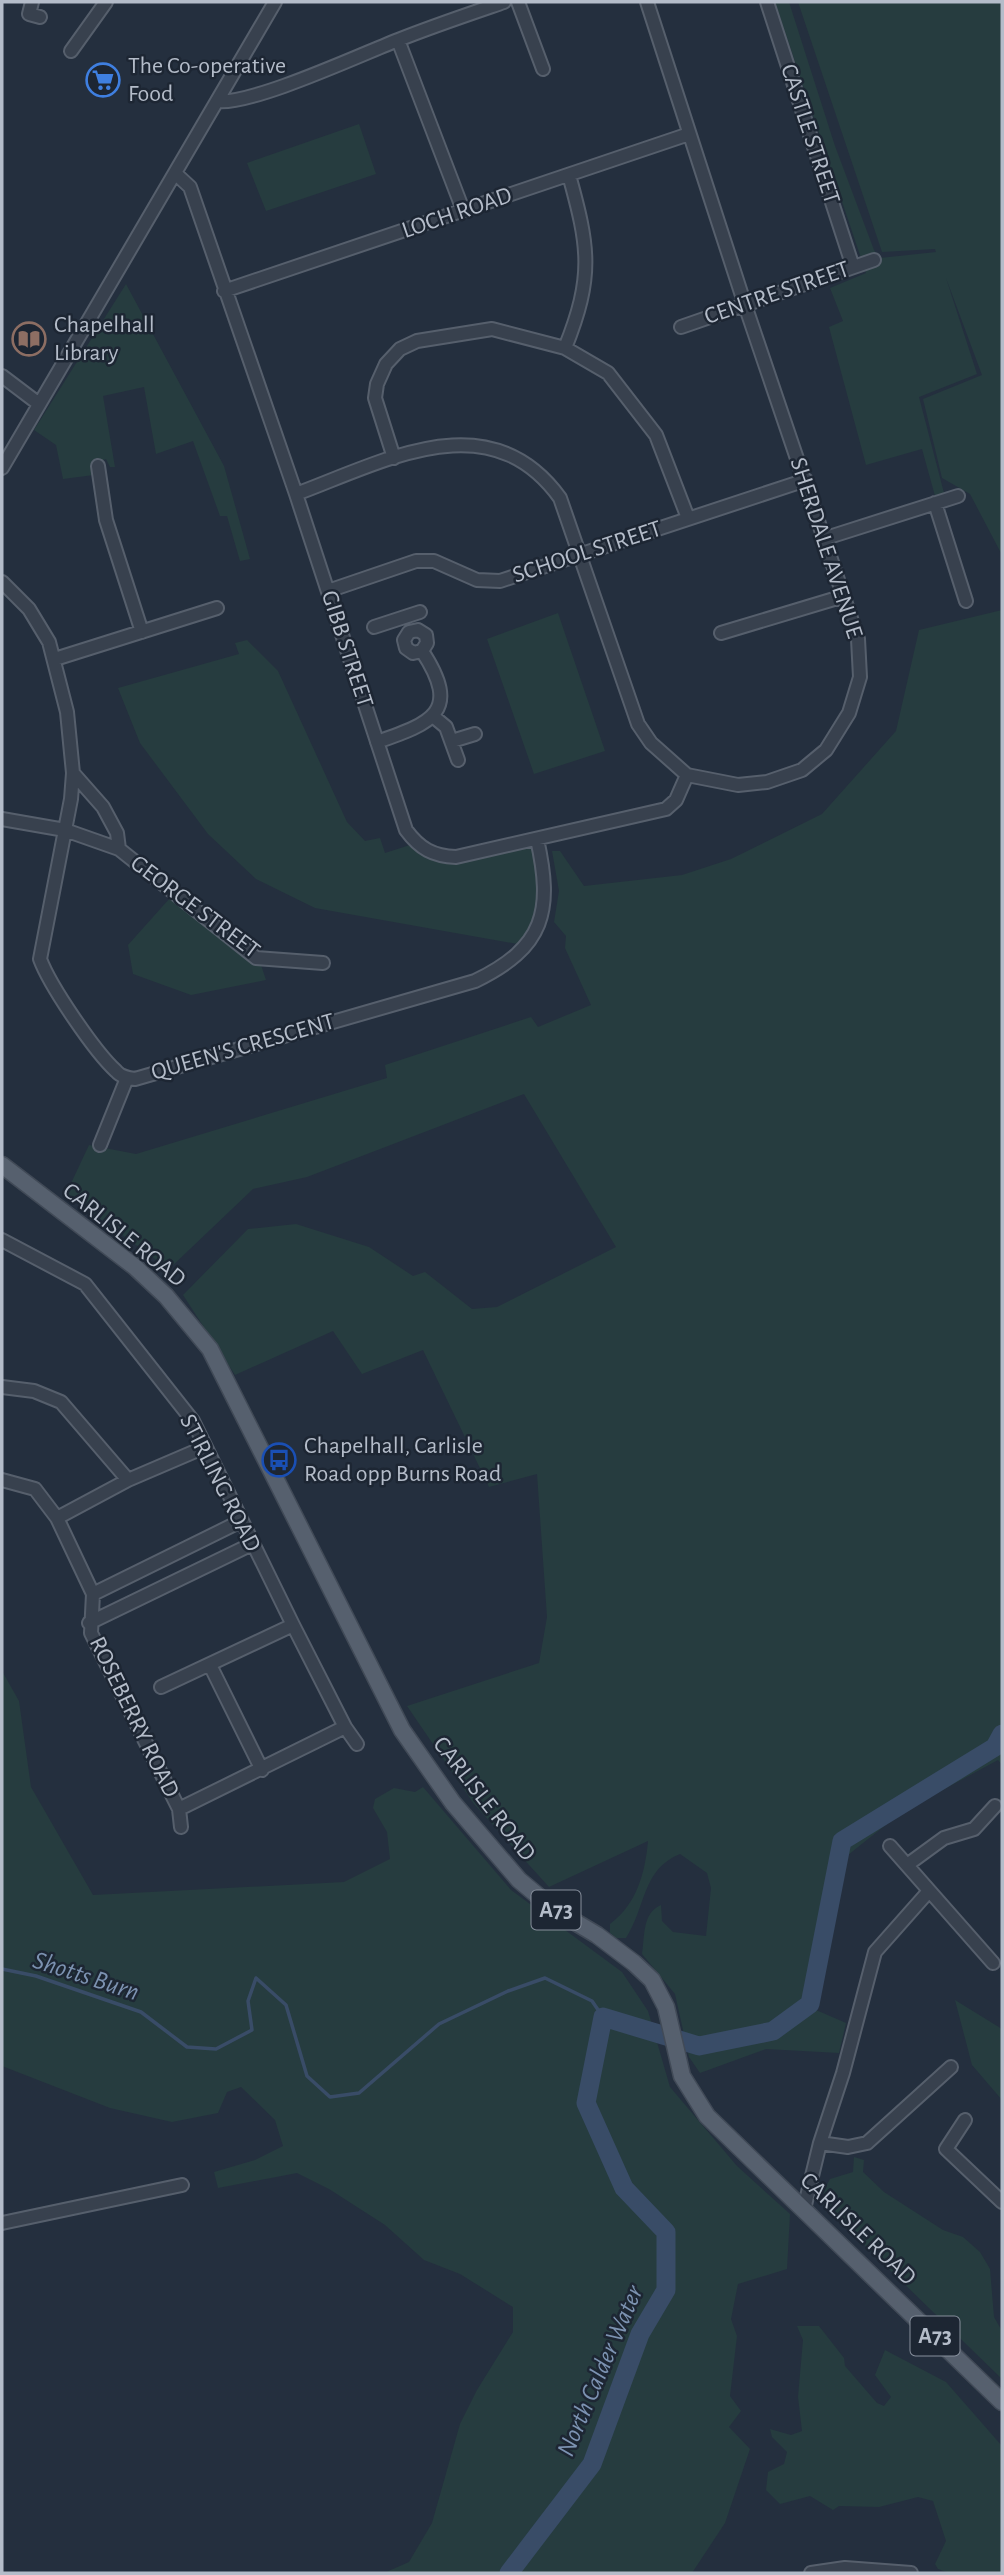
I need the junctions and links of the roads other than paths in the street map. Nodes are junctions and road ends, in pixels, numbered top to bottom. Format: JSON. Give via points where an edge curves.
{"nodes":[{"id":1,"x":32,"y":2,"type":"edge"},
{"id":2,"x":106,"y":2,"type":"edge"},
{"id":3,"x":275,"y":2,"type":"edge"},
{"id":4,"x":504,"y":2,"type":"edge"},
{"id":5,"x":518,"y":2,"type":"edge"},
{"id":6,"x":647,"y":2,"type":"edge"},
{"id":7,"x":767,"y":2,"type":"edge"},
{"id":8,"x":40,"y":17,"type":"dead end"},
{"id":9,"x":398,"y":40,"type":"junction"},
{"id":10,"x":71,"y":51,"type":"dead end"},
{"id":11,"x":543,"y":69,"type":"dead end"},
{"id":12,"x":217,"y":101,"type":"junction"},
{"id":13,"x":689,"y":134,"type":"junction"},
{"id":14,"x":176,"y":174,"type":"junction"},
{"id":15,"x":569,"y":175,"type":"junction"},
{"id":16,"x":463,"y":210,"type":"junction"},
{"id":17,"x":874,"y":260,"type":"dead end"},
{"id":18,"x":853,"y":267,"type":"junction"},
{"id":19,"x":224,"y":291,"type":"junction"},
{"id":20,"x":745,"y":305,"type":"junction"},
{"id":21,"x":681,"y":327,"type":"dead end"},
{"id":22,"x":565,"y":348,"type":"junction"},
{"id":23,"x":2,"y":376,"type":"edge"},
{"id":24,"x":39,"y":404,"type":"junction"},
{"id":25,"x":394,"y":458,"type":"junction"},
{"id":26,"x":98,"y":466,"type":"dead end"},
{"id":27,"x":2,"y":468,"type":"edge"},
{"id":28,"x":806,"y":480,"type":"junction"},
{"id":29,"x":296,"y":494,"type":"junction"},
{"id":30,"x":958,"y":496,"type":"dead end"},
{"id":31,"x":934,"y":503,"type":"junction"},
{"id":32,"x":688,"y":519,"type":"junction"},
{"id":33,"x":826,"y":538,"type":"junction"},
{"id":34,"x":581,"y":553,"type":"junction"},
{"id":35,"x":2,"y":582,"type":"edge"},
{"id":36,"x":328,"y":591,"type":"junction"},
{"id":37,"x":844,"y":596,"type":"junction"},
{"id":38,"x":966,"y":601,"type":"dead end"},
{"id":39,"x":217,"y":608,"type":"dead end"},
{"id":40,"x":374,"y":627,"type":"dead end"},
{"id":41,"x":142,"y":632,"type":"junction"},
{"id":42,"x":721,"y":632,"type":"dead end"},
{"id":43,"x":55,"y":659,"type":"junction"},
{"id":44,"x":434,"y":717,"type":"junction"},
{"id":45,"x":475,"y":734,"type":"dead end"},
{"id":46,"x":452,"y":741,"type":"junction"},
{"id":47,"x":377,"y":742,"type":"junction"},
{"id":48,"x":458,"y":760,"type":"dead end"},
{"id":49,"x":73,"y":773,"type":"junction"},
{"id":50,"x":687,"y":775,"type":"junction"},
{"id":51,"x":2,"y":819,"type":"edge"},
{"id":52,"x":65,"y":830,"type":"junction"},
{"id":53,"x":537,"y":839,"type":"junction"},
{"id":54,"x":119,"y":849,"type":"junction"},
{"id":55,"x":323,"y":963,"type":"dead end"},
{"id":56,"x":127,"y":1078,"type":"junction"},
{"id":57,"x":100,"y":1145,"type":"dead end"},
{"id":58,"x":2,"y":1164,"type":"edge"},
{"id":59,"x":2,"y":1240,"type":"edge"},
{"id":60,"x":2,"y":1387,"type":"edge"},
{"id":61,"x":205,"y":1447,"type":"junction"},
{"id":62,"x":2,"y":1480,"type":"edge"},
{"id":63,"x":128,"y":1480,"type":"junction"},
{"id":64,"x":57,"y":1518,"type":"junction"},
{"id":65,"x":241,"y":1521,"type":"junction"},
{"id":66,"x":252,"y":1544,"type":"junction"},
{"id":67,"x":93,"y":1594,"type":"junction"},
{"id":68,"x":89,"y":1623,"type":"junction"},
{"id":69,"x":293,"y":1625,"type":"junction"},
{"id":70,"x":210,"y":1665,"type":"junction"},
{"id":71,"x":161,"y":1687,"type":"dead end"},
{"id":72,"x":345,"y":1727,"type":"junction"},
{"id":73,"x":357,"y":1744,"type":"dead end"},
{"id":74,"x":262,"y":1770,"type":"junction"},
{"id":75,"x":995,"y":1806,"type":"dead end"},
{"id":76,"x":179,"y":1809,"type":"junction"},
{"id":77,"x":181,"y":1827,"type":"dead end"},
{"id":78,"x":890,"y":1846,"type":"dead end"},
{"id":79,"x":907,"y":1865,"type":"junction"},
{"id":80,"x":929,"y":1891,"type":"junction"},
{"id":81,"x":993,"y":1963,"type":"dead end"},
{"id":82,"x":951,"y":2067,"type":"dead end"},
{"id":83,"x":965,"y":2120,"type":"dead end"},
{"id":84,"x":820,"y":2143,"type":"junction"},
{"id":85,"x":182,"y":2185,"type":"dead end"},
{"id":86,"x":1002,"y":2202,"type":"edge"},
{"id":87,"x":804,"y":2209,"type":"junction"},
{"id":88,"x":2,"y":2223,"type":"edge"},
{"id":89,"x":1002,"y":2402,"type":"edge"},
{"id":90,"x":858,"y":2571,"type":"edge"},
{"id":91,"x":811,"y":2573,"type":"edge"},
{"id":92,"x":911,"y":2573,"type":"edge"}],
"edges":[{"from":1,"to":8,"type":"street","via":[[29,14]]},
{"from":2,"to":10,"type":"street"},
{"from":3,"to":12,"type":"street"},
{"from":4,"to":9,"type":"street"},
{"from":5,"to":11,"type":"street"},
{"from":6,"to":13,"type":"street","name":"SHERDALE AVENUE"},
{"from":7,"to":18,"type":"street","name":"CASTLE STREET"},
{"from":9,"to":12,"type":"street","via":[[236,100]]},
{"from":9,"to":16,"type":"street"},
{"from":12,"to":14,"type":"street"},
{"from":13,"to":15,"type":"street","name":"LOCH ROAD"},
{"from":13,"to":20,"type":"street","name":"SHERDALE AVENUE"},
{"from":14,"to":19,"type":"street","name":"GIBB STREET","via":[[190,187]]},
{"from":14,"to":24,"type":"street"},
{"from":15,"to":16,"type":"street","name":"LOCH ROAD"},
{"from":15,"to":22,"type":"street","via":[[586,235],[586,271],[581,309]]},
{"from":16,"to":19,"type":"street","name":"LOCH ROAD"},
{"from":17,"to":18,"type":"street","name":"CENTRE STREET"},
{"from":18,"to":20,"type":"street","name":"CENTRE STREET"},
{"from":19,"to":29,"type":"street","name":"GIBB STREET"},
{"from":20,"to":21,"type":"street","name":"CENTRE STREET"},
{"from":20,"to":28,"type":"street","name":"SHERDALE AVENUE"},
{"from":22,"to":25,"type":"street","via":[[492,329],[417,341],[400,349],[386,364],[375,398]]},
{"from":22,"to":32,"type":"street","via":[[608,373],[656,435]]},
{"from":23,"to":24,"type":"street"},
{"from":24,"to":27,"type":"street"},
{"from":25,"to":29,"type":"street"},
{"from":25,"to":34,"type":"street","via":[[440,445],[479,444],[510,454],[543,474],[560,498]]},
{"from":26,"to":41,"type":"street","via":[[106,520]]},
{"from":28,"to":32,"type":"street","name":"SCHOOL STREET"},
{"from":28,"to":33,"type":"street","name":"SHERDALE AVENUE"},
{"from":29,"to":36,"type":"street","name":"GIBB STREET"},
{"from":30,"to":31,"type":"street"},
{"from":31,"to":33,"type":"street"},
{"from":31,"to":38,"type":"street"},
{"from":32,"to":34,"type":"street","name":"SCHOOL STREET"},
{"from":33,"to":37,"type":"street","name":"SHERDALE AVENUE"},
{"from":34,"to":36,"type":"street","name":"SCHOOL STREET","via":[[500,581],[477,580],[433,561],[416,561]]},
{"from":34,"to":50,"type":"street","via":[[638,724],[651,743]]},
{"from":35,"to":43,"type":"street","via":[[38,621]]},
{"from":36,"to":47,"type":"street","name":"GIBB STREET"},
{"from":37,"to":42,"type":"street"},
{"from":37,"to":50,"type":"street","name":"SHERDALE AVENUE","via":[[859,639],[860,677],[849,713],[826,750],[802,770],[767,782],[738,785]]},
{"from":39,"to":41,"type":"street"},
{"from":40,"to":44,"type":"street","via":[[414,614],[406,648],[422,652],[438,676]]},
{"from":41,"to":43,"type":"street"},
{"from":43,"to":49,"type":"street"},
{"from":44,"to":46,"type":"street","via":[[446,727]]},
{"from":44,"to":47,"type":"street"},
{"from":45,"to":46,"type":"street"},
{"from":46,"to":48,"type":"street"},
{"from":47,"to":53,"type":"street","name":"GIBB STREET","via":[[407,830],[422,848],[456,857]]},
{"from":49,"to":52,"type":"street","name":"QUEEN'S CRESCENT"},
{"from":49,"to":54,"type":"street","name":"GEORGE STREET","via":[[103,807],[117,833]]},
{"from":50,"to":53,"type":"street","name":"GIBB STREET","via":[[676,800],[666,809]]},
{"from":51,"to":52,"type":"street"},
{"from":52,"to":54,"type":"street"},
{"from":52,"to":56,"type":"street","name":"QUEEN'S CRESCENT","via":[[40,959],[84,1031],[112,1068]]},
{"from":53,"to":56,"type":"street","name":"QUEEN'S CRESCENT","via":[[545,905],[541,921],[527,944],[497,971]]},
{"from":54,"to":55,"type":"street","name":"GEORGE STREET","via":[[256,958]]},
{"from":56,"to":57,"type":"street"},
{"from":58,"to":87,"type":"main road","name":"CARLISLE ROAD","number":"A73","via":[[135,1267],[188,1320],[239,1402],[402,1730],[445,1793],[519,1880],[652,1980],[666,2007],[682,2076],[707,2116]]},
{"from":59,"to":61,"type":"street","name":"STIRLING ROAD","via":[[85,1284],[193,1421]]},
{"from":60,"to":63,"type":"street","via":[[34,1391],[61,1402]]},
{"from":61,"to":63,"type":"street"},
{"from":61,"to":65,"type":"street","name":"STIRLING ROAD"},
{"from":62,"to":64,"type":"street","via":[[35,1489]]},
{"from":63,"to":64,"type":"street"},
{"from":64,"to":67,"type":"street"},
{"from":65,"to":66,"type":"street","name":"STIRLING ROAD"},
{"from":65,"to":67,"type":"street"},
{"from":66,"to":68,"type":"street"},
{"from":66,"to":69,"type":"street","name":"STIRLING ROAD"},
{"from":67,"to":68,"type":"street","name":"ROSEBERRY ROAD"},
{"from":68,"to":76,"type":"street","name":"ROSEBERRY ROAD"},
{"from":69,"to":70,"type":"street"},
{"from":69,"to":72,"type":"street","name":"STIRLING ROAD"},
{"from":70,"to":71,"type":"street"},
{"from":70,"to":74,"type":"street"},
{"from":72,"to":73,"type":"street","name":"STIRLING ROAD"},
{"from":72,"to":74,"type":"street"},
{"from":74,"to":76,"type":"street"},
{"from":75,"to":79,"type":"street","via":[[974,1829],[944,1838]]},
{"from":76,"to":77,"type":"street","name":"ROSEBERRY ROAD"},
{"from":78,"to":79,"type":"street"},
{"from":79,"to":80,"type":"street"},
{"from":80,"to":81,"type":"street"},
{"from":80,"to":84,"type":"street","via":[[875,1951],[855,2034]]},
{"from":82,"to":84,"type":"street","via":[[867,2143],[848,2147]]},
{"from":83,"to":86,"type":"street","via":[[946,2149]]},
{"from":84,"to":87,"type":"street"},
{"from":85,"to":88,"type":"street"},
{"from":87,"to":89,"type":"main road","name":"CARLISLE ROAD","number":"A73"},
{"from":90,"to":91,"type":"street"},
{"from":90,"to":92,"type":"street"}]}
